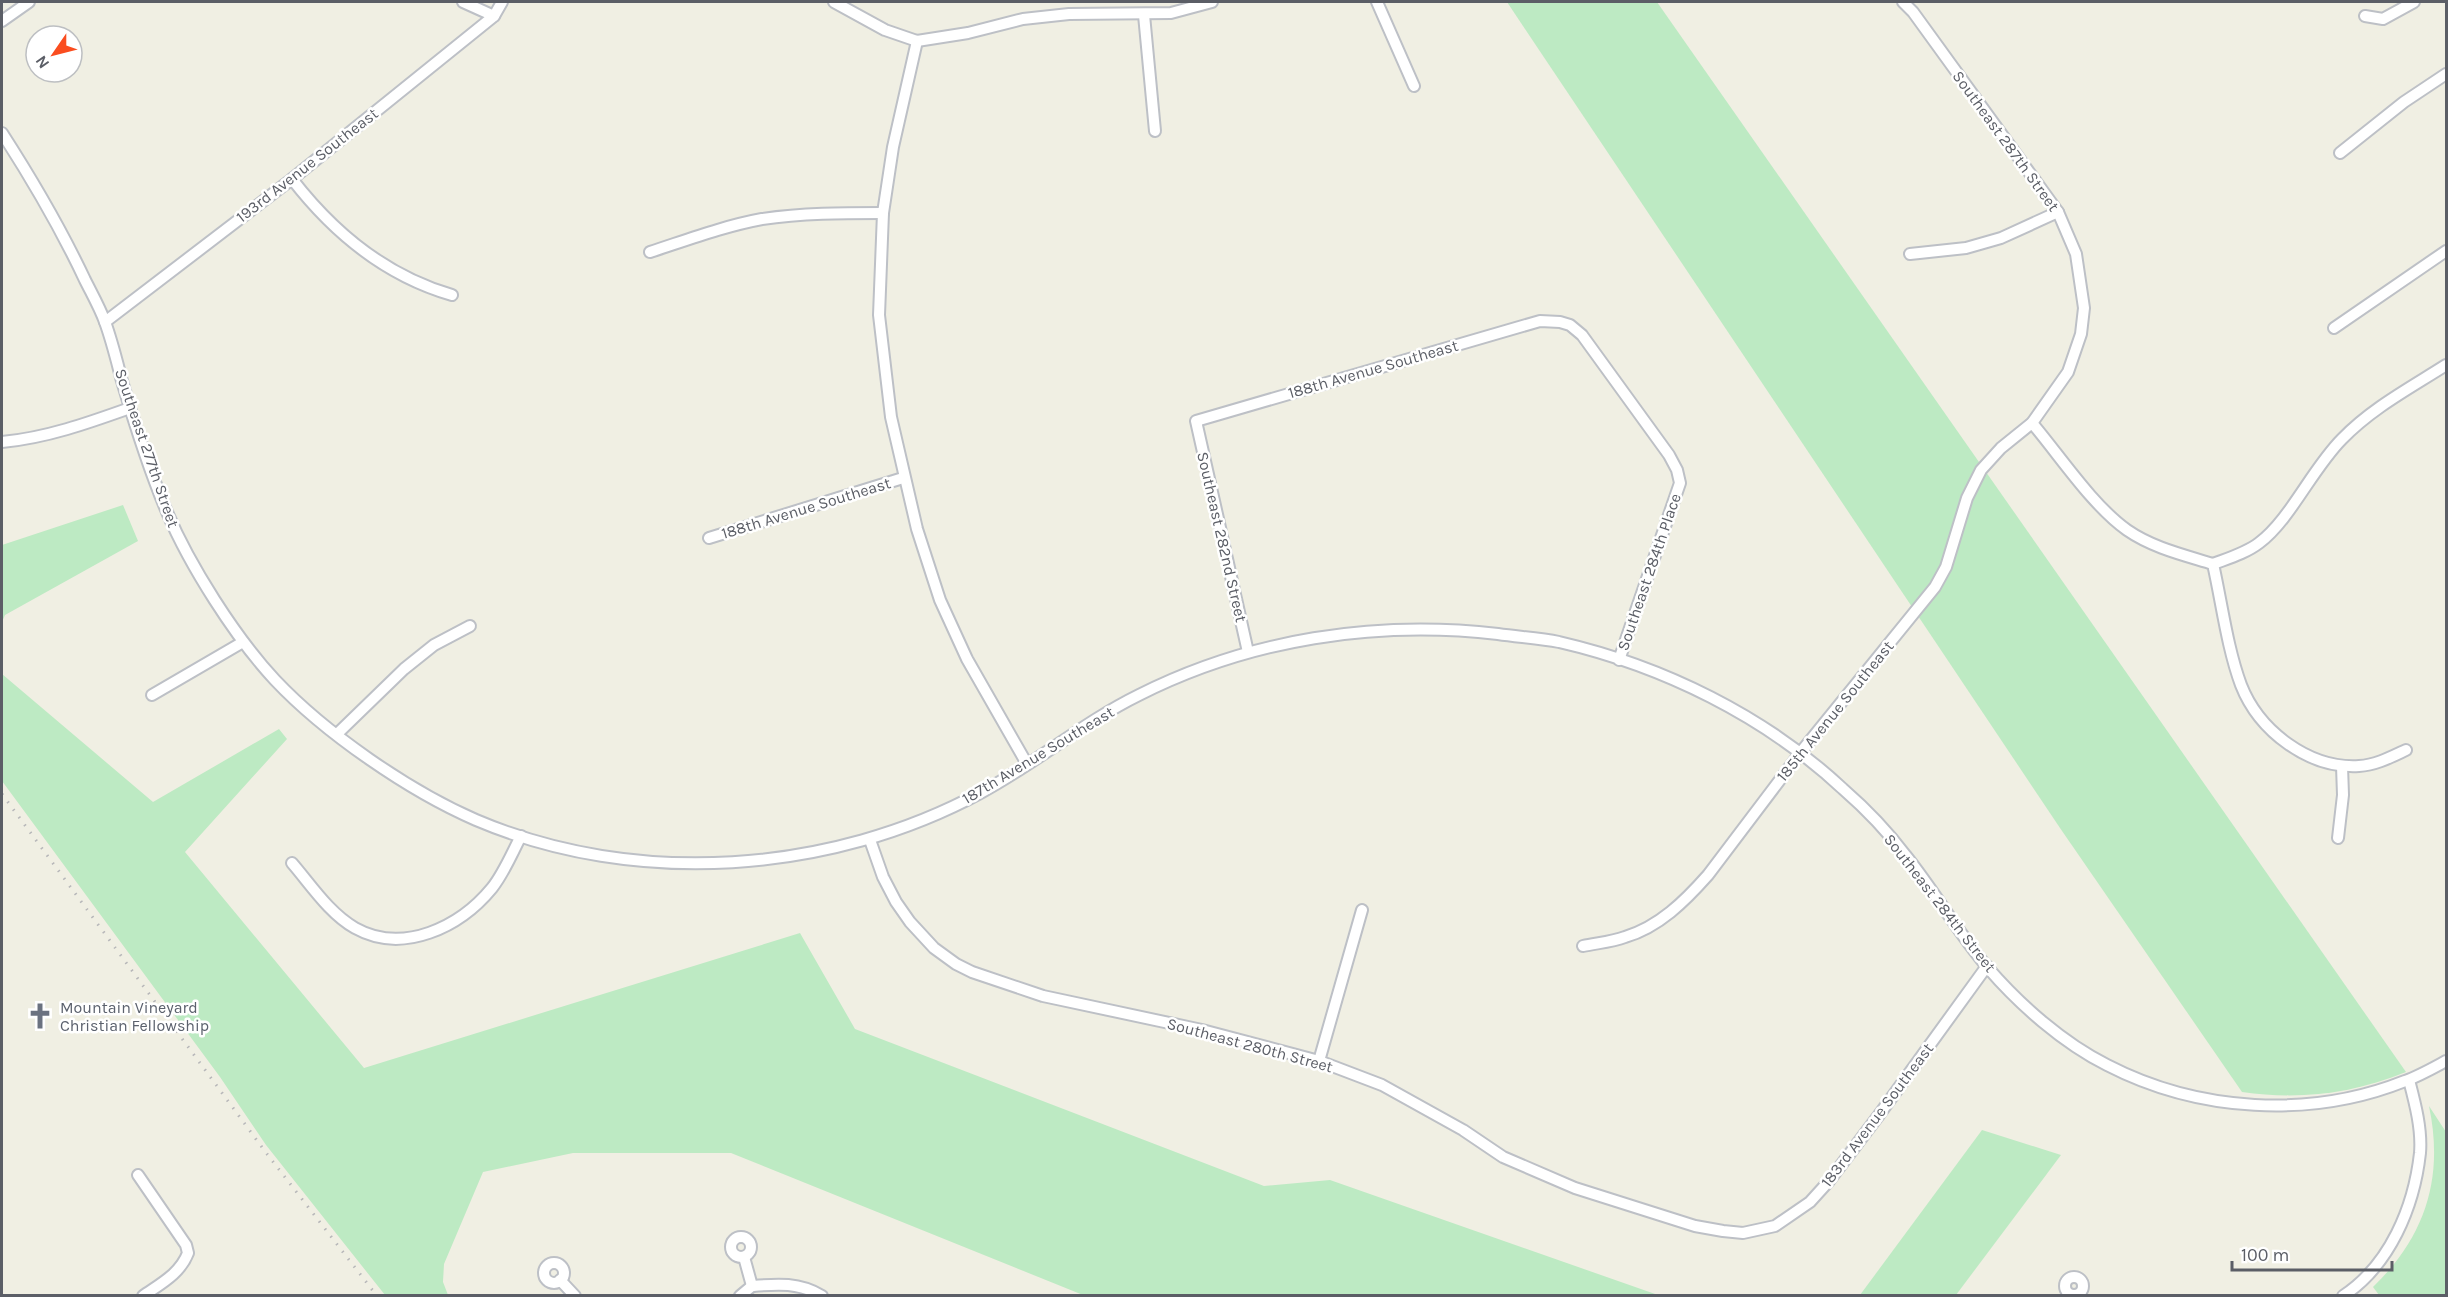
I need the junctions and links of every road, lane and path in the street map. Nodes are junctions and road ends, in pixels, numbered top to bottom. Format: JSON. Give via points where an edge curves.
{"nodes":[{"id":1,"x":29,"y":2,"type":"edge"},
{"id":2,"x":464,"y":2,"type":"edge"},
{"id":3,"x":502,"y":2,"type":"edge"},
{"id":4,"x":834,"y":2,"type":"edge"},
{"id":5,"x":1212,"y":2,"type":"edge"},
{"id":6,"x":1377,"y":2,"type":"edge"},
{"id":7,"x":1903,"y":2,"type":"edge"},
{"id":8,"x":2414,"y":2,"type":"edge"},
{"id":9,"x":1144,"y":15,"type":"junction"},
{"id":10,"x":494,"y":16,"type":"junction"},
{"id":11,"x":2365,"y":16,"type":"dead end"},
{"id":12,"x":2,"y":21,"type":"edge"},
{"id":13,"x":917,"y":41,"type":"junction"},
{"id":14,"x":2446,"y":74,"type":"edge"},
{"id":15,"x":1414,"y":86,"type":"dead end"},
{"id":16,"x":1155,"y":131,"type":"dead end"},
{"id":17,"x":2,"y":133,"type":"edge"},
{"id":18,"x":2340,"y":153,"type":"dead end"},
{"id":19,"x":292,"y":178,"type":"junction"},
{"id":20,"x":2058,"y":212,"type":"junction"},
{"id":21,"x":883,"y":213,"type":"junction"},
{"id":22,"x":2446,"y":251,"type":"edge"},
{"id":23,"x":650,"y":252,"type":"dead end"},
{"id":24,"x":1910,"y":254,"type":"dead end"},
{"id":25,"x":452,"y":295,"type":"dead end"},
{"id":26,"x":1551,"y":320,"type":"joint"},
{"id":27,"x":105,"y":322,"type":"junction"},
{"id":28,"x":2334,"y":328,"type":"dead end"},
{"id":29,"x":2446,"y":365,"type":"edge"},
{"id":30,"x":130,"y":408,"type":"junction"},
{"id":31,"x":1196,"y":421,"type":"joint"},
{"id":32,"x":2032,"y":423,"type":"junction"},
{"id":33,"x":2,"y":442,"type":"edge"},
{"id":34,"x":903,"y":478,"type":"junction"},
{"id":35,"x":709,"y":538,"type":"dead end"},
{"id":36,"x":2213,"y":564,"type":"junction"},
{"id":37,"x":470,"y":626,"type":"dead end"},
{"id":38,"x":243,"y":642,"type":"junction"},
{"id":39,"x":1248,"y":652,"type":"junction"},
{"id":40,"x":1619,"y":660,"type":"junction"},
{"id":41,"x":152,"y":695,"type":"dead end"},
{"id":42,"x":337,"y":734,"type":"junction"},
{"id":43,"x":2406,"y":750,"type":"dead end"},
{"id":44,"x":1801,"y":752,"type":"junction"},
{"id":45,"x":1027,"y":764,"type":"junction"},
{"id":46,"x":2342,"y":766,"type":"junction"},
{"id":47,"x":521,"y":836,"type":"junction"},
{"id":48,"x":2338,"y":838,"type":"dead end"},
{"id":49,"x":870,"y":840,"type":"junction"},
{"id":50,"x":292,"y":863,"type":"dead end"},
{"id":51,"x":1362,"y":910,"type":"dead end"},
{"id":52,"x":1583,"y":946,"type":"dead end"},
{"id":53,"x":1987,"y":966,"type":"junction"},
{"id":54,"x":1319,"y":1061,"type":"junction"},
{"id":55,"x":2446,"y":1061,"type":"edge"},
{"id":56,"x":2409,"y":1080,"type":"junction"},
{"id":57,"x":138,"y":1175,"type":"dead end"},
{"id":58,"x":1743,"y":1233,"type":"joint"},
{"id":59,"x":744,"y":1257,"type":"dead end"},
{"id":60,"x":560,"y":1280,"type":"dead end"},
{"id":61,"x":752,"y":1286,"type":"junction"},
{"id":62,"x":142,"y":1296,"type":"edge"},
{"id":63,"x":575,"y":1296,"type":"edge"},
{"id":64,"x":740,"y":1296,"type":"edge"},
{"id":65,"x":822,"y":1296,"type":"edge"},
{"id":66,"x":2343,"y":1296,"type":"edge"}],
"edges":[{"from":1,"to":12,"type":"street"},
{"from":2,"to":10,"type":"street"},
{"from":3,"to":10,"type":"street","name":"193rd Avenue Southeast"},
{"from":4,"to":13,"type":"street","via":[[885,30]]},
{"from":5,"to":9,"type":"street","via":[[1171,13]]},
{"from":6,"to":15,"type":"street"},
{"from":7,"to":20,"type":"street","name":"Southeast 287th Street"},
{"from":8,"to":11,"type":"street","via":[[2383,19]]},
{"from":9,"to":13,"type":"street","via":[[1070,14],[1035,18]]},
{"from":9,"to":16,"type":"street"},
{"from":10,"to":19,"type":"street","name":"193rd Avenue Southeast"},
{"from":13,"to":21,"type":"street"},
{"from":14,"to":18,"type":"street"},
{"from":17,"to":27,"type":"street","name":"Southeast 277th Street","via":[[57,223]]},
{"from":19,"to":25,"type":"street","via":[[351,242],[425,287]]},
{"from":19,"to":27,"type":"street","name":"193rd Avenue Southeast"},
{"from":20,"to":24,"type":"street","via":[[2001,238],[1966,248]]},
{"from":20,"to":32,"type":"street","name":"Southeast 287th Street","via":[[2076,254],[2084,308],[2081,334],[2068,372]]},
{"from":21,"to":23,"type":"street","via":[[821,213],[761,219]]},
{"from":21,"to":34,"type":"street","via":[[879,315]]},
{"from":22,"to":28,"type":"street"},
{"from":26,"to":31,"type":"street","name":"188th Avenue Southeast"},
{"from":26,"to":40,"type":"street","name":"Southeast 284th Place","via":[[1570,325],[1593,347],[1669,455],[1680,483]]},
{"from":27,"to":30,"type":"street","name":"Southeast 277th Street"},
{"from":29,"to":36,"type":"street","via":[[2375,410],[2341,440],[2275,528],[2259,543]]},
{"from":30,"to":33,"type":"street","via":[[75,427]]},
{"from":30,"to":38,"type":"street","name":"Southeast 277th Street","via":[[165,508],[186,552]]},
{"from":31,"to":39,"type":"street","name":"Southeast 282nd Street"},
{"from":32,"to":36,"type":"street","via":[[2102,506],[2128,530],[2156,546]]},
{"from":32,"to":44,"type":"street","name":"185th Avenue Southeast","via":[[1981,470],[1935,587]]},
{"from":34,"to":35,"type":"street","name":"188th Avenue Southeast"},
{"from":34,"to":45,"type":"street","via":[[940,600],[967,659]]},
{"from":36,"to":46,"type":"street","via":[[2242,686],[2253,706],[2286,742],[2303,754]]},
{"from":37,"to":42,"type":"street","via":[[434,645],[404,669]]},
{"from":38,"to":41,"type":"street"},
{"from":38,"to":42,"type":"street","name":"Southeast 277th Street","via":[[276,681]]},
{"from":39,"to":40,"type":"street","name":"187th Avenue Southeast","via":[[1298,640],[1374,630],[1453,629],[1554,641]]},
{"from":39,"to":45,"type":"street","name":"187th Avenue Southeast","via":[[1140,694]]},
{"from":40,"to":44,"type":"street","name":"Southeast 284th Street","via":[[1678,681]]},
{"from":42,"to":47,"type":"street","name":"187th Avenue Southeast","via":[[406,782],[472,818]]},
{"from":43,"to":46,"type":"street","via":[[2376,764]]},
{"from":44,"to":52,"type":"street","name":"185th Avenue Southeast","via":[[1708,875],[1678,906],[1658,923],[1626,937]]},
{"from":44,"to":53,"type":"street","name":"Southeast 284th Street","via":[[1862,806],[1904,852]]},
{"from":45,"to":49,"type":"street","name":"187th Avenue Southeast","via":[[950,808]]},
{"from":46,"to":48,"type":"street"},
{"from":47,"to":49,"type":"street","name":"187th Avenue Southeast","via":[[582,852],[684,862],[795,856]]},
{"from":47,"to":50,"type":"street","via":[[493,887],[477,904],[435,932],[415,938],[392,940],[353,927],[332,910]]},
{"from":49,"to":54,"type":"street","name":"Southeast 280th Street","via":[[883,877],[910,922],[934,948],[964,968],[1043,996],[1202,1030]]},
{"from":51,"to":54,"type":"street"},
{"from":53,"to":56,"type":"street","name":"Southeast 284th Street","via":[[2065,1039],[2102,1063],[2186,1095],[2269,1107],[2340,1099]]},
{"from":53,"to":58,"type":"street","name":"183rd Avenue Southeast","via":[[1830,1181],[1810,1202],[1775,1226]]},
{"from":54,"to":58,"type":"street","name":"Southeast 280th Street","via":[[1383,1085],[1503,1157],[1575,1188],[1695,1226]]},
{"from":55,"to":56,"type":"street","name":"Southeast 284th Street"},
{"from":56,"to":66,"type":"street","via":[[2420,1152],[2411,1196],[2387,1251],[2356,1287]]},
{"from":57,"to":62,"type":"street","via":[[188,1253],[182,1266]]},
{"from":59,"to":61,"type":"street"},
{"from":60,"to":63,"type":"street"},
{"from":61,"to":64,"type":"street"},
{"from":61,"to":65,"type":"street","via":[[796,1285]]}]}
